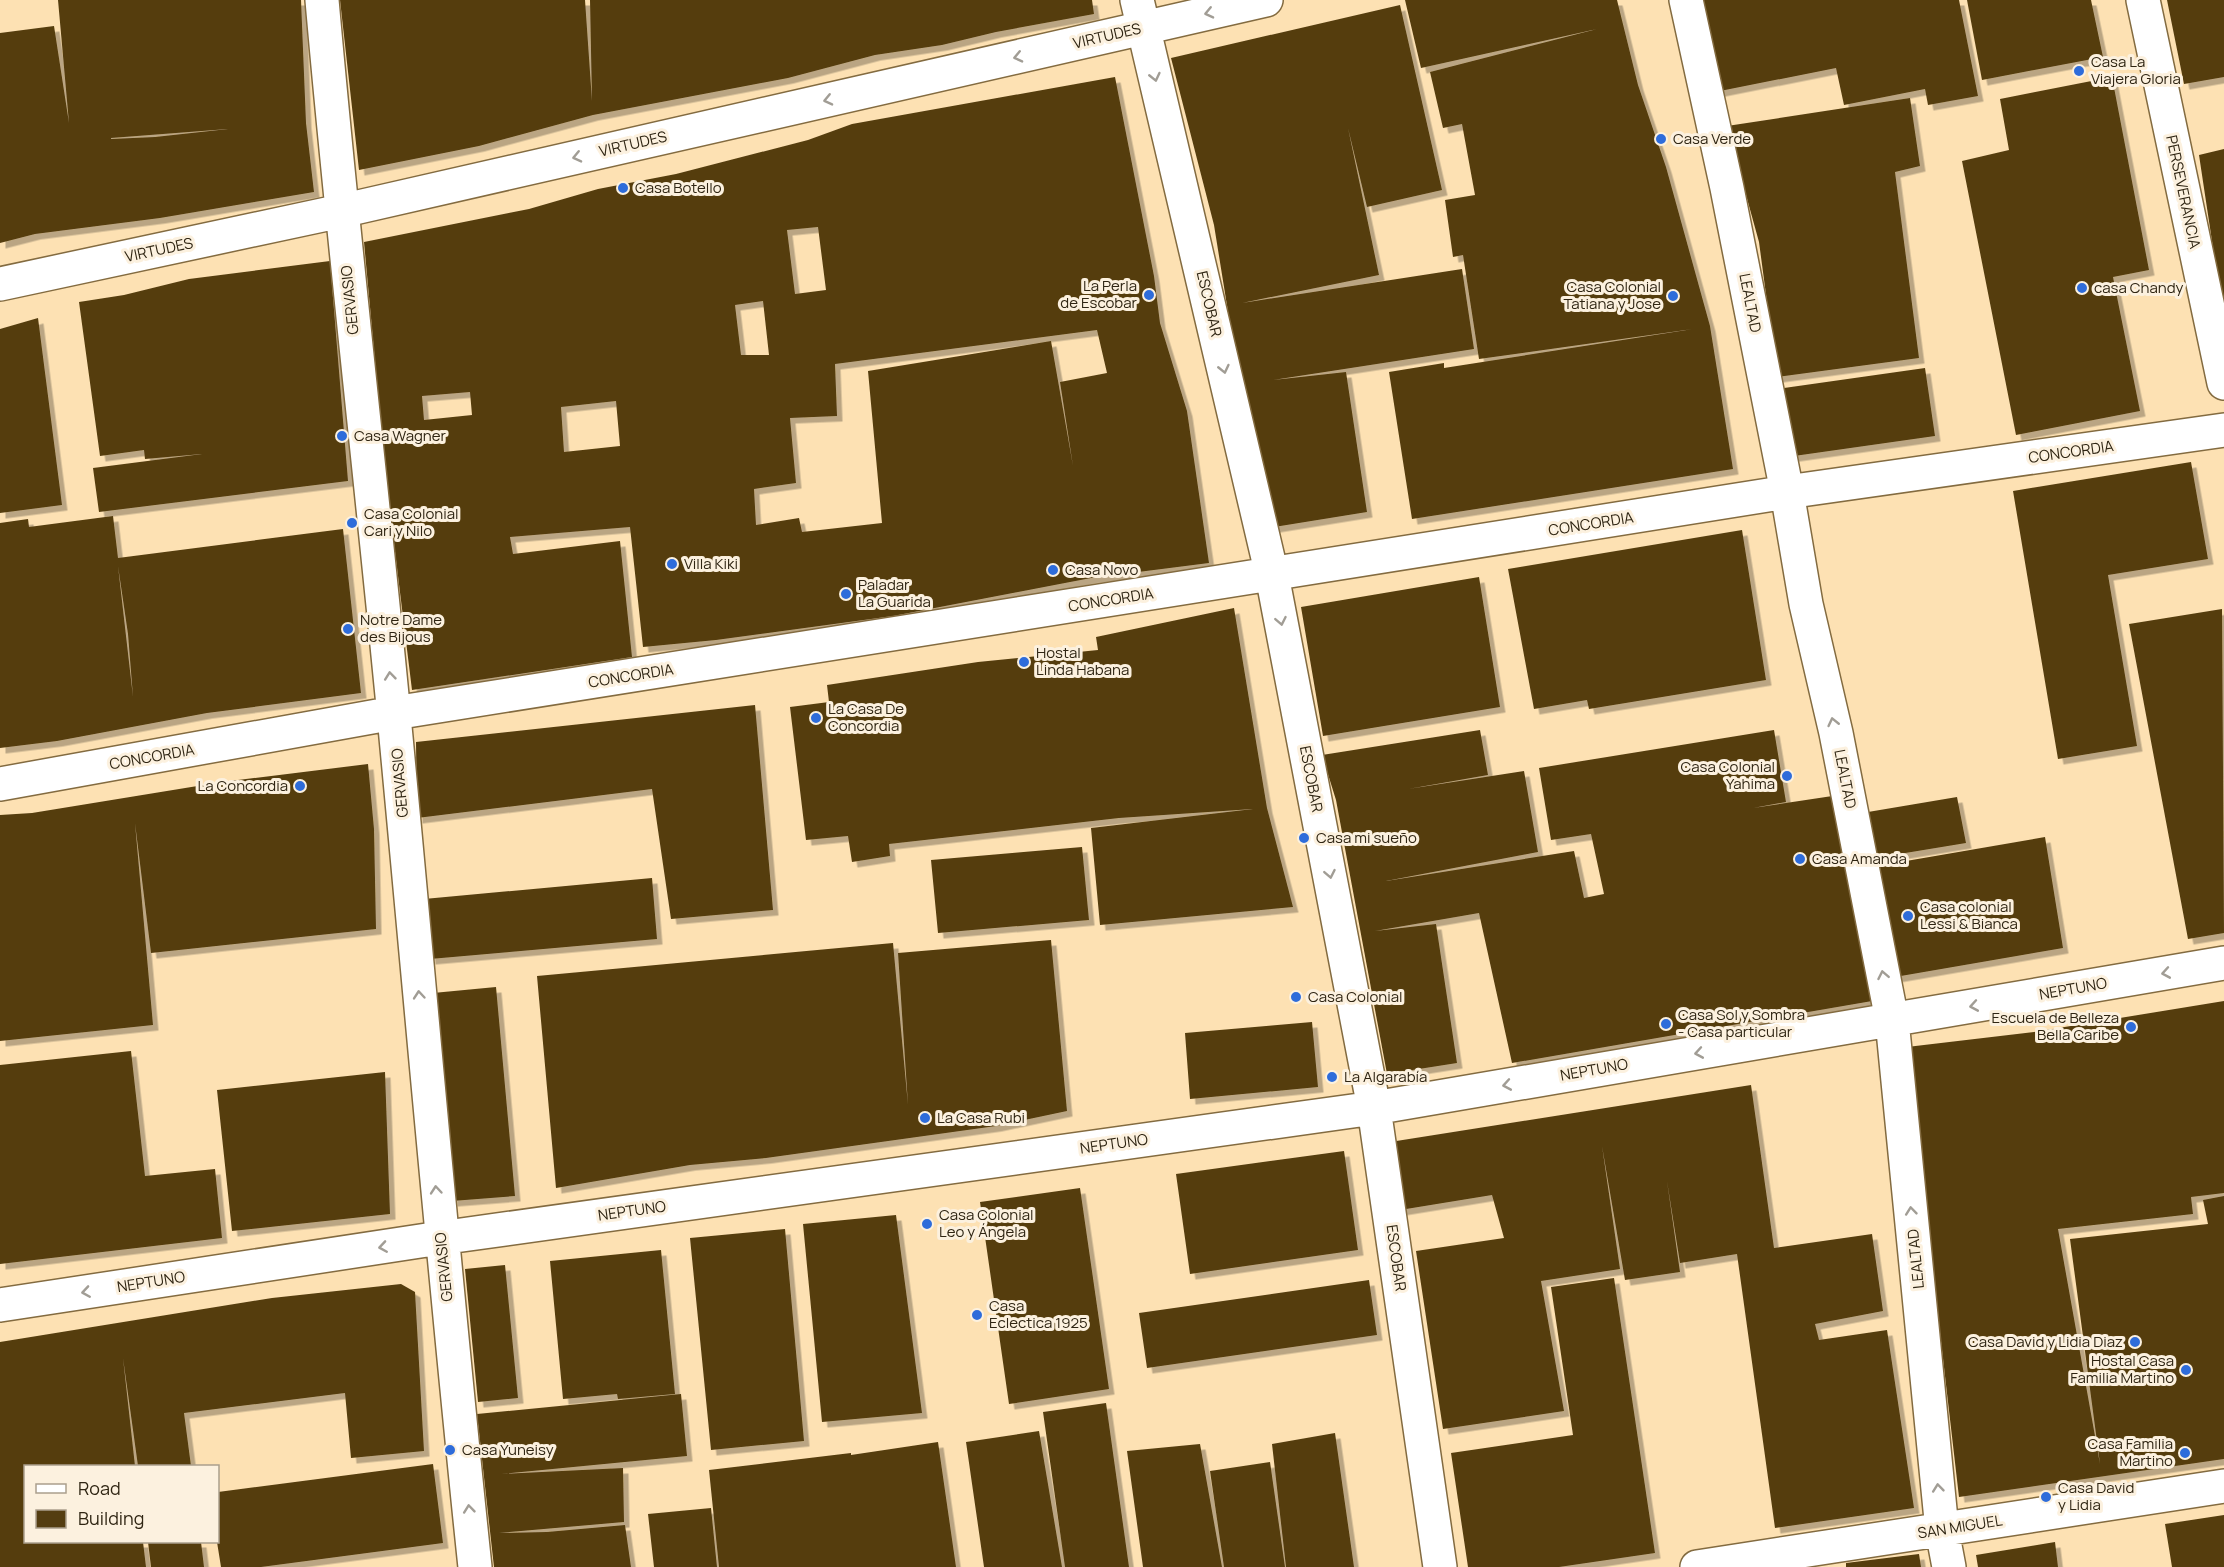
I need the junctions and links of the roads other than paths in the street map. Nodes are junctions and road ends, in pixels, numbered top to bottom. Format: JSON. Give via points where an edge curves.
{"nodes":[{"id":1,"x":322,"y":0,"type":"edge"},
{"id":2,"x":1266,"y":0,"type":"edge"},
{"id":3,"x":1686,"y":0,"type":"edge"},
{"id":4,"x":2143,"y":0,"type":"edge"},
{"id":5,"x":1140,"y":14,"type":"edge"},
{"id":6,"x":341,"y":211,"type":"junction"},
{"id":7,"x":0,"y":284,"type":"edge"},
{"id":8,"x":2224,"y":383,"type":"edge"},
{"id":9,"x":2224,"y":430,"type":"edge"},
{"id":10,"x":1787,"y":492,"type":"junction"},
{"id":11,"x":1272,"y":575,"type":"junction"},
{"id":12,"x":394,"y":713,"type":"junction"},
{"id":13,"x":0,"y":784,"type":"edge"},
{"id":14,"x":2224,"y":963,"type":"edge"},
{"id":15,"x":1892,"y":1020,"type":"junction"},
{"id":16,"x":1374,"y":1108,"type":"junction"},
{"id":17,"x":440,"y":1238,"type":"junction"},
{"id":18,"x":0,"y":1305,"type":"edge"},
{"id":19,"x":2224,"y":1486,"type":"edge"},
{"id":20,"x":1942,"y":1530,"type":"junction"},
{"id":21,"x":475,"y":1567,"type":"edge"},
{"id":22,"x":1440,"y":1567,"type":"edge"},
{"id":23,"x":1696,"y":1567,"type":"edge"},
{"id":24,"x":1948,"y":1567,"type":"edge"}],
"edges":[{"from":1,"to":6,"type":"street","name":"GERVASIO"},
{"from":2,"to":5,"type":"street","name":"VIRTUDES","one_way":true},
{"from":3,"to":10,"type":"street","name":"LEALTAD"},
{"from":4,"to":8,"type":"street","name":"PERSEVERANCIA"},
{"from":5,"to":6,"type":"street","name":"VIRTUDES","one_way":true},
{"from":5,"to":11,"type":"street","name":"ESCOBAR","one_way":true},
{"from":6,"to":7,"type":"street","name":"VIRTUDES"},
{"from":12,"to":6,"type":"street","name":"GERVASIO","one_way":true},
{"from":9,"to":10,"type":"street","name":"CONCORDIA"},
{"from":10,"to":11,"type":"street","name":"CONCORDIA"},
{"from":15,"to":10,"type":"street","name":"LEALTAD","one_way":true,"via":[[1836,733],[1806,604]]},
{"from":11,"to":12,"type":"street","name":"CONCORDIA"},
{"from":11,"to":16,"type":"street","name":"ESCOBAR","one_way":true},
{"from":12,"to":13,"type":"street","name":"CONCORDIA"},
{"from":17,"to":12,"type":"street","name":"GERVASIO","one_way":true},
{"from":14,"to":15,"type":"street","name":"NEPTUNO","one_way":true},
{"from":15,"to":16,"type":"street","name":"NEPTUNO","one_way":true},
{"from":20,"to":15,"type":"street","name":"LEALTAD","one_way":true},
{"from":16,"to":17,"type":"street","name":"NEPTUNO"},
{"from":16,"to":22,"type":"street","name":"ESCOBAR"},
{"from":17,"to":18,"type":"street","name":"NEPTUNO","one_way":true},
{"from":21,"to":17,"type":"street","name":"GERVASIO","one_way":true},
{"from":19,"to":20,"type":"street","name":"SAN MIGUEL"},
{"from":20,"to":23,"type":"street","name":"SAN MIGUEL"},
{"from":20,"to":24,"type":"street","name":"LEALTAD"}]}
